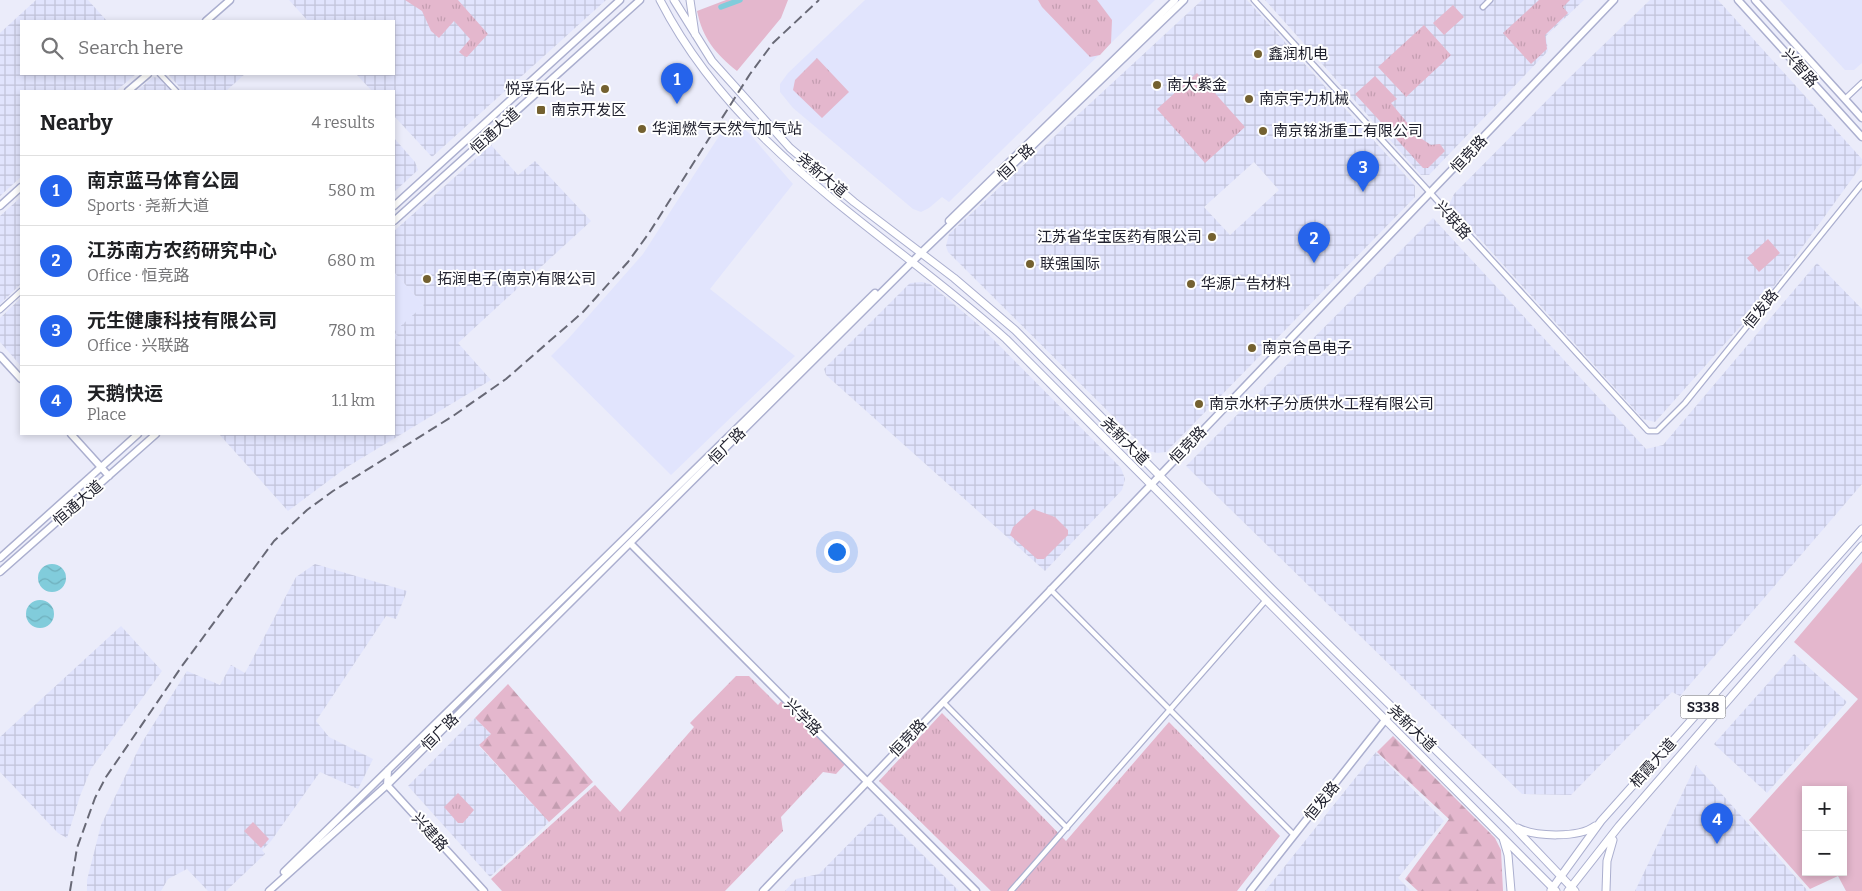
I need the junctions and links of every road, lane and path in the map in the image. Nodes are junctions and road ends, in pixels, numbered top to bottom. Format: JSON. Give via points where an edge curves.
{"nodes":[{"id":1,"x":230,"y":0,"type":"edge"},
{"id":2,"x":620,"y":0,"type":"edge"},
{"id":3,"x":640,"y":0,"type":"edge"},
{"id":4,"x":660,"y":0,"type":"edge"},
{"id":5,"x":674,"y":0,"type":"edge"},
{"id":6,"x":690,"y":0,"type":"edge"},
{"id":7,"x":1175,"y":0,"type":"edge"},
{"id":8,"x":1184,"y":0,"type":"edge"},
{"id":9,"x":1254,"y":0,"type":"edge"},
{"id":10,"x":1490,"y":0,"type":"edge"},
{"id":11,"x":1614,"y":0,"type":"edge"},
{"id":12,"x":1738,"y":0,"type":"edge"},
{"id":13,"x":1755,"y":0,"type":"edge"},
{"id":14,"x":1483,"y":7,"type":"dead end"},
{"id":15,"x":207,"y":20,"type":"edge"},
{"id":16,"x":695,"y":37,"type":"junction"},
{"id":17,"x":147,"y":75,"type":"edge"},
{"id":18,"x":161,"y":75,"type":"edge"},
{"id":19,"x":1862,"y":83,"type":"edge"},
{"id":20,"x":129,"y":90,"type":"edge"},
{"id":21,"x":175,"y":90,"type":"edge"},
{"id":22,"x":1845,"y":99,"type":"junction"},
{"id":23,"x":1862,"y":118,"type":"edge"},
{"id":24,"x":1862,"y":137,"type":"edge"},
{"id":25,"x":1862,"y":184,"type":"edge"},
{"id":26,"x":20,"y":188,"type":"edge"},
{"id":27,"x":1431,"y":195,"type":"junction"},
{"id":28,"x":395,"y":205,"type":"edge"},
{"id":29,"x":0,"y":206,"type":"edge"},
{"id":30,"x":395,"y":220,"type":"edge"},
{"id":31,"x":920,"y":252,"type":"junction"},
{"id":32,"x":911,"y":260,"type":"junction"},
{"id":33,"x":20,"y":292,"type":"edge"},
{"id":34,"x":0,"y":310,"type":"edge"},
{"id":35,"x":0,"y":356,"type":"edge"},
{"id":36,"x":20,"y":378,"type":"edge"},
{"id":37,"x":1657,"y":431,"type":"joint"},
{"id":38,"x":72,"y":435,"type":"edge"},
{"id":39,"x":137,"y":435,"type":"edge"},
{"id":40,"x":155,"y":435,"type":"edge"},
{"id":41,"x":101,"y":467,"type":"junction"},
{"id":42,"x":1159,"y":475,"type":"junction"},
{"id":43,"x":109,"y":476,"type":"junction"},
{"id":44,"x":1150,"y":484,"type":"junction"},
{"id":45,"x":1862,"y":528,"type":"edge"},
{"id":46,"x":630,"y":543,"type":"junction"},
{"id":47,"x":1862,"y":546,"type":"edge"},
{"id":48,"x":0,"y":558,"type":"edge"},
{"id":49,"x":0,"y":572,"type":"edge"},
{"id":50,"x":1050,"y":590,"type":"junction"},
{"id":51,"x":1266,"y":600,"type":"junction"},
{"id":52,"x":943,"y":702,"type":"junction"},
{"id":53,"x":1169,"y":709,"type":"junction"},
{"id":54,"x":1393,"y":710,"type":"junction"},
{"id":55,"x":1386,"y":720,"type":"junction"},
{"id":56,"x":388,"y":770,"type":"junction"},
{"id":57,"x":867,"y":781,"type":"junction"},
{"id":58,"x":387,"y":785,"type":"junction"},
{"id":59,"x":1601,"y":821,"type":"junction"},
{"id":60,"x":1512,"y":825,"type":"junction"},
{"id":61,"x":1619,"y":826,"type":"junction"},
{"id":62,"x":1067,"y":828,"type":"junction"},
{"id":63,"x":1502,"y":835,"type":"junction"},
{"id":64,"x":1294,"y":836,"type":"junction"},
{"id":65,"x":1561,"y":876,"type":"junction"},
{"id":66,"x":1553,"y":890,"type":"edge"},
{"id":67,"x":1571,"y":890,"type":"edge"},
{"id":68,"x":265,"y":891,"type":"edge"},
{"id":69,"x":269,"y":891,"type":"edge"},
{"id":70,"x":484,"y":891,"type":"edge"},
{"id":71,"x":763,"y":891,"type":"edge"},
{"id":72,"x":976,"y":891,"type":"edge"},
{"id":73,"x":1011,"y":891,"type":"edge"},
{"id":74,"x":1250,"y":891,"type":"edge"},
{"id":75,"x":1511,"y":891,"type":"edge"},
{"id":76,"x":1606,"y":891,"type":"edge"}],
"edges":[{"from":1,"to":15,"type":"street"},
{"from":2,"to":28,"type":"street","name":"恒通大道"},
{"from":3,"to":30,"type":"street","name":"恒通大道"},
{"from":4,"to":32,"type":"main road","name":"尧新大道","via":[[703,69],[769,143],[814,185]]},
{"from":5,"to":16,"type":"main road","name":"尧新大道"},
{"from":6,"to":16,"type":"main road"},
{"from":7,"to":31,"type":"street","name":"恒广路"},
{"from":8,"to":31,"type":"street","name":"恒广路"},
{"from":9,"to":27,"type":"street","name":"兴联路"},
{"from":10,"to":14,"type":"street"},
{"from":11,"to":27,"type":"street","name":"恒竞路"},
{"from":12,"to":24,"type":"street","name":"兴智路"},
{"from":13,"to":22,"type":"street","name":"兴智路"},
{"from":16,"to":31,"type":"main road","name":"尧新大道","via":[[712,62],[790,148]]},
{"from":17,"to":20,"type":"street"},
{"from":18,"to":21,"type":"street"},
{"from":19,"to":22,"type":"street"},
{"from":22,"to":23,"type":"street","name":"兴智路"},
{"from":25,"to":37,"type":"street","name":"恒发路","via":[[1685,403]]},
{"from":26,"to":29,"type":"street"},
{"from":27,"to":37,"type":"street","name":"兴联路","via":[[1641,426],[1648,431]]},
{"from":27,"to":42,"type":"street","name":"恒竞路"},
{"from":31,"to":32,"type":"street","name":"恒广路"},
{"from":31,"to":42,"type":"main road","name":"尧新大道","via":[[1015,330]]},
{"from":32,"to":44,"type":"main road","name":"尧新大道","via":[[1006,339]]},
{"from":32,"to":46,"type":"street","name":"恒广路"},
{"from":32,"to":56,"type":"street","name":"恒广路"},
{"from":33,"to":34,"type":"street"},
{"from":35,"to":36,"type":"street"},
{"from":38,"to":41,"type":"street"},
{"from":39,"to":41,"type":"street","name":"恒通大道"},
{"from":40,"to":43,"type":"street","name":"恒通大道"},
{"from":41,"to":43,"type":"street"},
{"from":41,"to":48,"type":"street","name":"恒通大道"},
{"from":42,"to":44,"type":"street","name":"恒竞路"},
{"from":42,"to":54,"type":"main road","name":"尧新大道"},
{"from":43,"to":49,"type":"street","name":"恒通大道"},
{"from":44,"to":50,"type":"street","name":"恒竞路"},
{"from":44,"to":51,"type":"main road","name":"尧新大道"},
{"from":45,"to":59,"type":"main road","name":"栖霞大道","number":"S338"},
{"from":46,"to":57,"type":"street","name":"兴学路"},
{"from":46,"to":58,"type":"street","name":"恒广路"},
{"from":47,"to":61,"type":"main road","name":"栖霞大道","number":"S338"},
{"from":50,"to":52,"type":"street","name":"恒竞路"},
{"from":50,"to":53,"type":"street"},
{"from":51,"to":53,"type":"street"},
{"from":51,"to":55,"type":"main road","name":"尧新大道"},
{"from":52,"to":57,"type":"street","name":"恒竞路"},
{"from":52,"to":62,"type":"street"},
{"from":53,"to":62,"type":"street"},
{"from":53,"to":64,"type":"street"},
{"from":54,"to":55,"type":"street","name":"恒发路"},
{"from":54,"to":60,"type":"main road","name":"尧新大道"},
{"from":55,"to":63,"type":"main road","name":"尧新大道"},
{"from":55,"to":64,"type":"street","name":"恒发路"},
{"from":56,"to":58,"type":"street"},
{"from":56,"to":68,"type":"street","name":"恒广路"},
{"from":57,"to":71,"type":"street","name":"恒竞路"},
{"from":57,"to":72,"type":"street","name":"兴学路"},
{"from":58,"to":69,"type":"street","name":"恒广路"},
{"from":58,"to":70,"type":"street","name":"兴建路"},
{"from":59,"to":60,"type":"main road","via":[[1590,830],[1579,833],[1533,834]]},
{"from":59,"to":65,"type":"main road","name":"栖霞大道","number":"S338"},
{"from":60,"to":65,"type":"main road","name":"尧新大道"},
{"from":61,"to":67,"type":"main road","name":"栖霞大道","number":"S338"},
{"from":61,"to":76,"type":"main road","via":[[1610,845]]},
{"from":62,"to":73,"type":"street"},
{"from":63,"to":66,"type":"main road","name":"尧新大道"},
{"from":63,"to":75,"type":"main road","via":[[1508,855]]},
{"from":64,"to":74,"type":"street","name":"恒发路"},
{"from":65,"to":66,"type":"main road","name":"栖霞大道","number":"S338"},
{"from":65,"to":67,"type":"main road","name":"尧新大道"}]}
